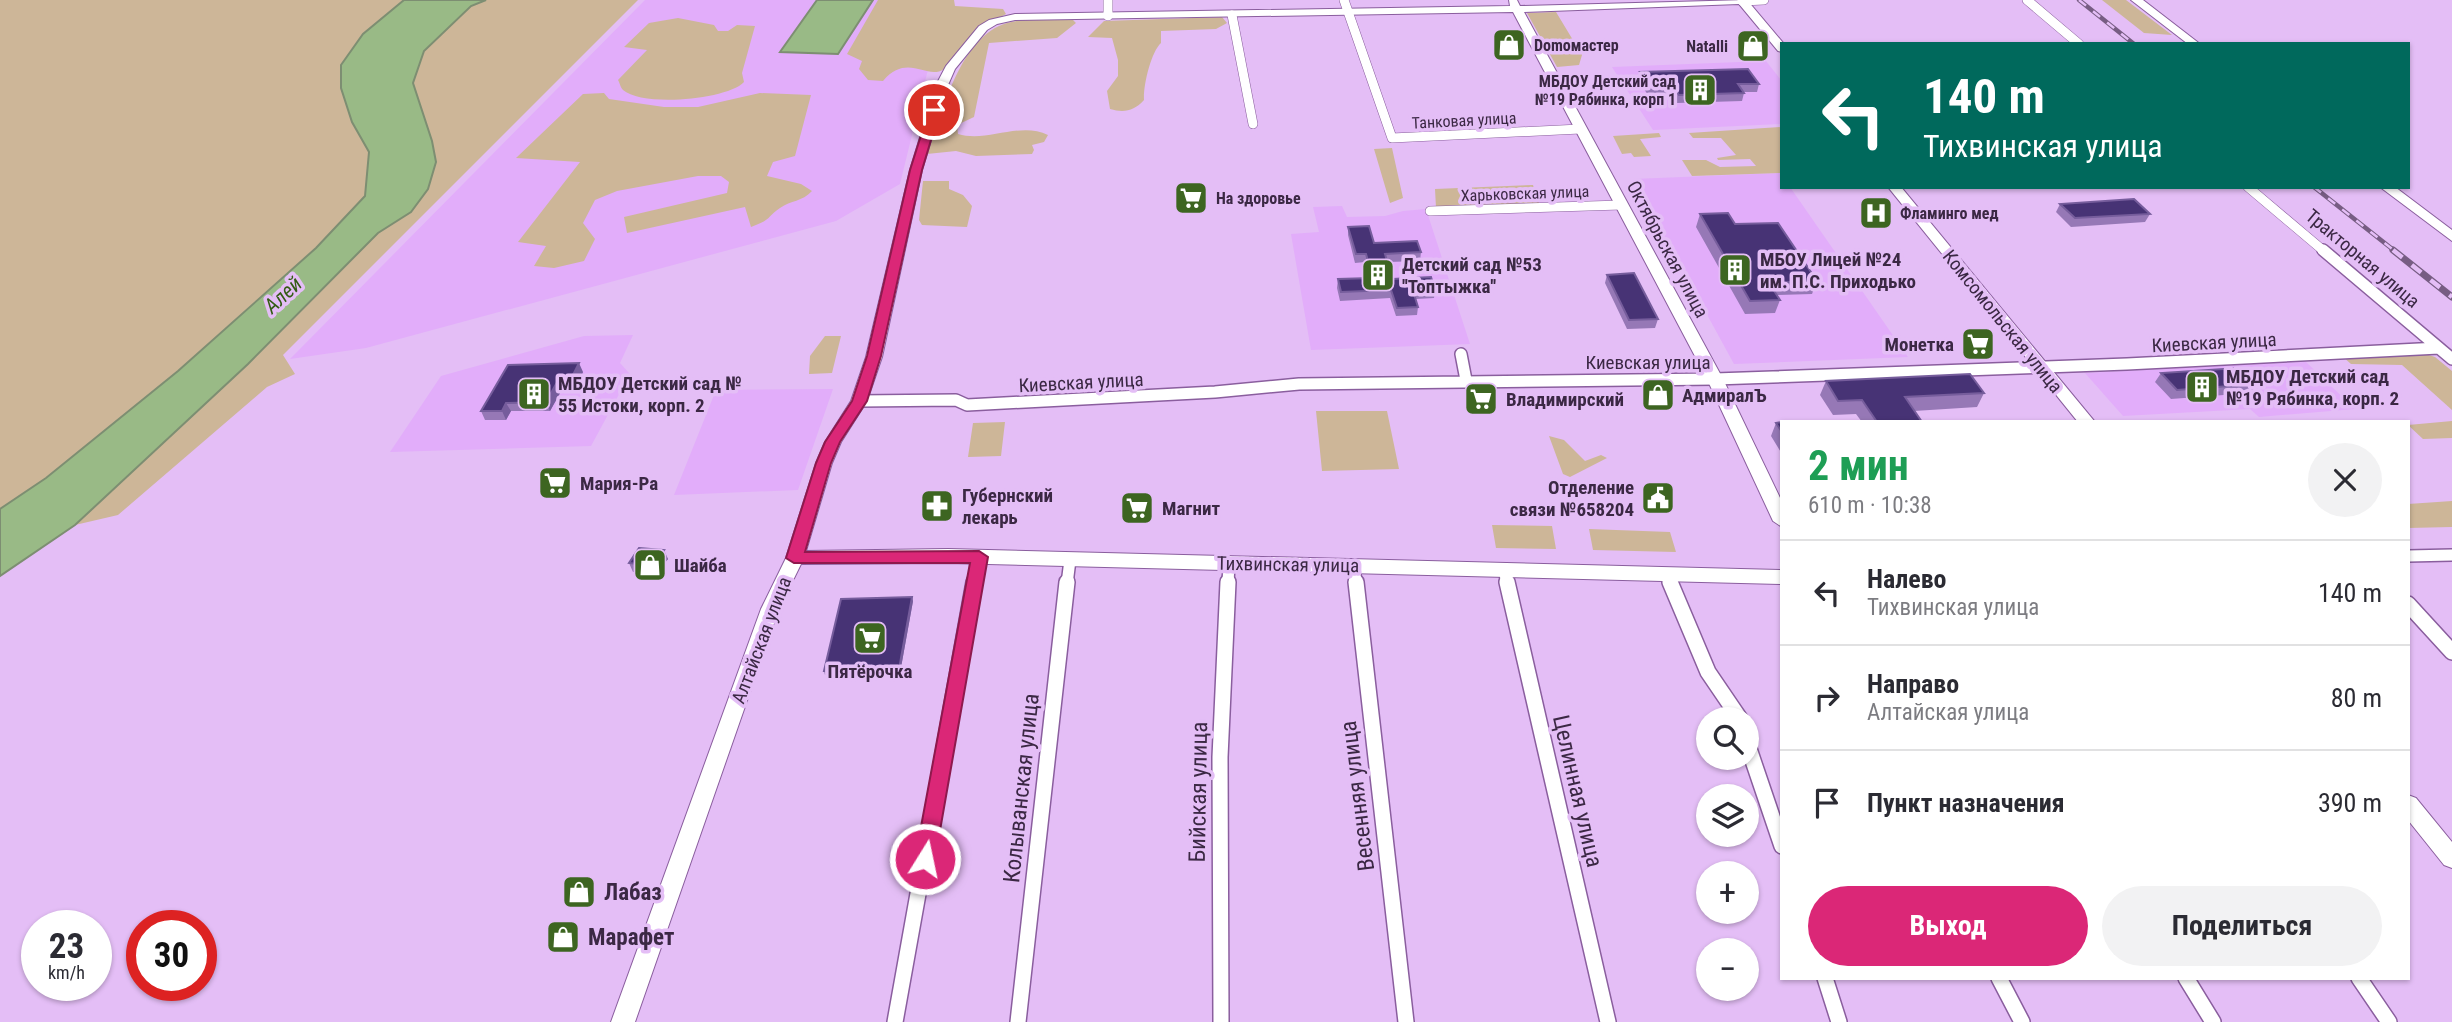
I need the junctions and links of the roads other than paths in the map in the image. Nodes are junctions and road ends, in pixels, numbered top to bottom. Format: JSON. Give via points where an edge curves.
{"nodes":[{"id":1,"x":1108,"y":0,"type":"edge"},
{"id":2,"x":1344,"y":0,"type":"edge"},
{"id":3,"x":1742,"y":0,"type":"edge"},
{"id":4,"x":1764,"y":0,"type":"edge"},
{"id":5,"x":2027,"y":0,"type":"edge"},
{"id":6,"x":2136,"y":0,"type":"edge"},
{"id":7,"x":1515,"y":5,"type":"edge"},
{"id":8,"x":1348,"y":13,"type":"junction"},
{"id":9,"x":1232,"y":15,"type":"junction"},
{"id":10,"x":1108,"y":16,"type":"junction"},
{"id":11,"x":2077,"y":42,"type":"edge"},
{"id":12,"x":2192,"y":42,"type":"edge"},
{"id":13,"x":1780,"y":47,"type":"edge"},
{"id":14,"x":1253,"y":124,"type":"dead end"},
{"id":15,"x":1580,"y":129,"type":"junction"},
{"id":16,"x":1896,"y":189,"type":"edge"},
{"id":17,"x":2250,"y":189,"type":"edge"},
{"id":18,"x":2389,"y":189,"type":"edge"},
{"id":19,"x":1621,"y":205,"type":"junction"},
{"id":20,"x":1430,"y":211,"type":"dead end"},
{"id":21,"x":2452,"y":237,"type":"edge"},
{"id":22,"x":2439,"y":348,"type":"junction"},
{"id":23,"x":1461,"y":354,"type":"dead end"},
{"id":24,"x":2452,"y":359,"type":"edge"},
{"id":25,"x":2039,"y":367,"type":"junction"},
{"id":26,"x":1715,"y":379,"type":"junction"},
{"id":27,"x":1466,"y":380,"type":"junction"},
{"id":28,"x":859,"y":401,"type":"junction"},
{"id":29,"x":2085,"y":420,"type":"edge"},
{"id":30,"x":1780,"y":517,"type":"edge"},
{"id":31,"x":2452,"y":555,"type":"edge"},
{"id":32,"x":2410,"y":556,"type":"edge"},
{"id":33,"x":979,"y":557,"type":"junction"},
{"id":34,"x":794,"y":558,"type":"junction"},
{"id":35,"x":1070,"y":560,"type":"junction"},
{"id":36,"x":1229,"y":563,"type":"junction"},
{"id":37,"x":1354,"y":565,"type":"junction"},
{"id":38,"x":1504,"y":569,"type":"junction"},
{"id":39,"x":1667,"y":575,"type":"junction"},
{"id":40,"x":1780,"y":577,"type":"edge"},
{"id":41,"x":2410,"y":606,"type":"edge"},
{"id":42,"x":2452,"y":652,"type":"edge"},
{"id":43,"x":1732,"y":707,"type":"edge"},
{"id":44,"x":1756,"y":770,"type":"edge"},
{"id":45,"x":2410,"y":806,"type":"edge"},
{"id":46,"x":1780,"y":840,"type":"edge"},
{"id":47,"x":2452,"y":858,"type":"edge"},
{"id":48,"x":1826,"y":980,"type":"edge"},
{"id":49,"x":2000,"y":980,"type":"edge"},
{"id":50,"x":2187,"y":980,"type":"edge"},
{"id":51,"x":2360,"y":980,"type":"edge"},
{"id":52,"x":623,"y":1022,"type":"edge"},
{"id":53,"x":895,"y":1022,"type":"edge"},
{"id":54,"x":1018,"y":1022,"type":"edge"},
{"id":55,"x":1221,"y":1022,"type":"edge"},
{"id":56,"x":1406,"y":1022,"type":"edge"},
{"id":57,"x":1608,"y":1022,"type":"edge"},
{"id":58,"x":1839,"y":1022,"type":"edge"},
{"id":59,"x":2022,"y":1022,"type":"edge"},
{"id":60,"x":2213,"y":1022,"type":"edge"},
{"id":61,"x":2389,"y":1022,"type":"edge"}],
"edges":[{"from":1,"to":10,"type":"street"},
{"from":2,"to":8,"type":"street"},
{"from":3,"to":4,"type":"street"},
{"from":3,"to":7,"type":"main road"},
{"from":3,"to":13,"type":"main road"},
{"from":5,"to":11,"type":"street"},
{"from":6,"to":12,"type":"main road"},
{"from":7,"to":8,"type":"main road"},
{"from":7,"to":15,"type":"main road","name":"Октябрьская улица"},
{"from":8,"to":9,"type":"main road"},
{"from":8,"to":15,"type":"street","name":"Танковая улица","via":[[1392,138]]},
{"from":9,"to":10,"type":"main road"},
{"from":9,"to":14,"type":"street"},
{"from":10,"to":28,"type":"main road","name":"Алтайская улица","via":[[1015,17],[993,22],[950,68],[916,170],[874,356]]},
{"from":15,"to":19,"type":"main road","name":"Октябрьская улица"},
{"from":16,"to":25,"type":"main road","name":"Комсомольская улица"},
{"from":17,"to":22,"type":"street","name":"Тракторная улица"},
{"from":18,"to":21,"type":"main road"},
{"from":19,"to":20,"type":"street","name":"Харьковская улица"},
{"from":19,"to":26,"type":"main road","name":"Октябрьская улица"},
{"from":22,"to":24,"type":"street","name":"Тракторная улица"},
{"from":22,"to":25,"type":"street","name":"Киевская улица"},
{"from":23,"to":27,"type":"street"},
{"from":25,"to":26,"type":"street","name":"Киевская улица"},
{"from":25,"to":29,"type":"main road","name":"Комсомольская улица"},
{"from":26,"to":27,"type":"street","name":"Киевская улица"},
{"from":26,"to":30,"type":"main road","name":"Октябрьская улица"},
{"from":27,"to":28,"type":"street","name":"Киевская улица","via":[[1299,384],[967,405],[956,400]]},
{"from":28,"to":34,"type":"main road","name":"Алтайская улица","via":[[824,463]]},
{"from":31,"to":32,"type":"street"},
{"from":33,"to":34,"type":"main road","name":"Тихвинская улица"},
{"from":33,"to":35,"type":"main road","name":"Тихвинская улица"},
{"from":33,"to":53,"type":"street"},
{"from":34,"to":52,"type":"main road","name":"Алтайская улица","via":[[770,609]]},
{"from":35,"to":36,"type":"main road","name":"Тихвинская улица"},
{"from":35,"to":54,"type":"street","name":"Колыванская улица"},
{"from":36,"to":37,"type":"main road","name":"Тихвинская улица"},
{"from":36,"to":55,"type":"street","name":"Бийская улица","via":[[1220,757]]},
{"from":37,"to":38,"type":"main road","name":"Тихвинская улица"},
{"from":37,"to":56,"type":"street","name":"Весенняя улица"},
{"from":38,"to":39,"type":"main road","name":"Тихвинская улица"},
{"from":38,"to":57,"type":"street","name":"Целинная улица"},
{"from":39,"to":40,"type":"main road","name":"Тихвинская улица"},
{"from":39,"to":43,"type":"street","via":[[1708,673]]},
{"from":41,"to":42,"type":"street"},
{"from":44,"to":46,"type":"street"},
{"from":45,"to":47,"type":"main road"},
{"from":48,"to":58,"type":"street"},
{"from":49,"to":59,"type":"street"},
{"from":50,"to":60,"type":"street"},
{"from":51,"to":61,"type":"street"}]}
